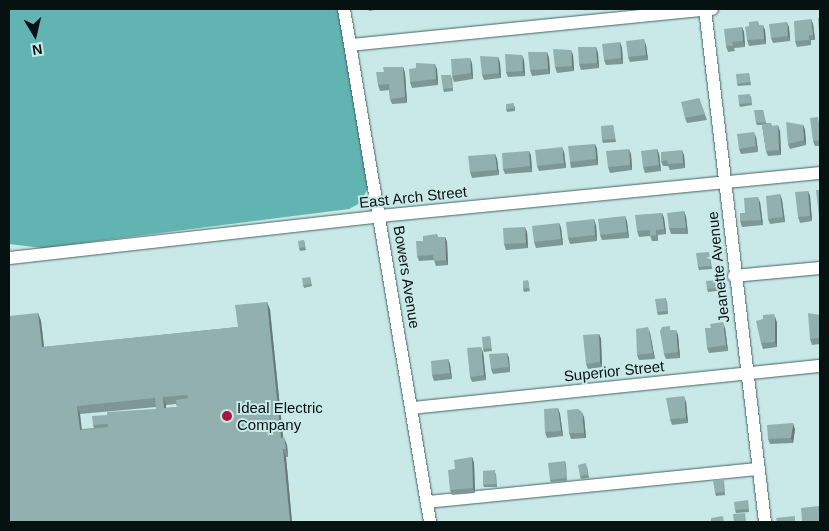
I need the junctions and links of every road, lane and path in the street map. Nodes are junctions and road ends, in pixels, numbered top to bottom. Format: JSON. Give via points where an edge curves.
{"nodes":[{"id":1,"x":344,"y":9,"type":"edge"},
{"id":2,"x":708,"y":9,"type":"edge"},
{"id":3,"x":350,"y":45,"type":"junction"},
{"id":4,"x":820,"y":172,"type":"edge"},
{"id":5,"x":725,"y":183,"type":"junction"},
{"id":6,"x":381,"y":216,"type":"junction"},
{"id":7,"x":9,"y":258,"type":"edge"},
{"id":8,"x":820,"y":268,"type":"edge"},
{"id":9,"x":734,"y":276,"type":"junction"},
{"id":10,"x":820,"y":366,"type":"edge"},
{"id":11,"x":747,"y":374,"type":"junction"},
{"id":12,"x":412,"y":408,"type":"junction"},
{"id":13,"x":758,"y":468,"type":"junction"},
{"id":14,"x":427,"y":502,"type":"junction"},
{"id":15,"x":430,"y":522,"type":"edge"},
{"id":16,"x":765,"y":522,"type":"edge"}],
"edges":[{"from":1,"to":3,"type":"street","name":"Bowers Avenue"},
{"from":2,"to":3,"type":"street"},
{"from":2,"to":5,"type":"street","name":"Jeanette Avenue"},
{"from":3,"to":6,"type":"street","name":"Bowers Avenue"},
{"from":4,"to":5,"type":"street","name":"East Arch Street"},
{"from":5,"to":6,"type":"street","name":"East Arch Street"},
{"from":5,"to":9,"type":"street","name":"Jeanette Avenue"},
{"from":6,"to":7,"type":"street","name":"East Arch Street"},
{"from":6,"to":12,"type":"street","name":"Bowers Avenue"},
{"from":8,"to":9,"type":"street"},
{"from":9,"to":11,"type":"street","name":"Jeanette Avenue"},
{"from":10,"to":11,"type":"street","name":"Superior Street"},
{"from":11,"to":12,"type":"street","name":"Superior Street"},
{"from":11,"to":13,"type":"street","name":"Jeanette Avenue"},
{"from":12,"to":14,"type":"street","name":"Bowers Avenue"},
{"from":13,"to":14,"type":"street"},
{"from":13,"to":16,"type":"street","name":"Jeanette Avenue"},
{"from":14,"to":15,"type":"street","name":"Bowers Avenue"}]}
